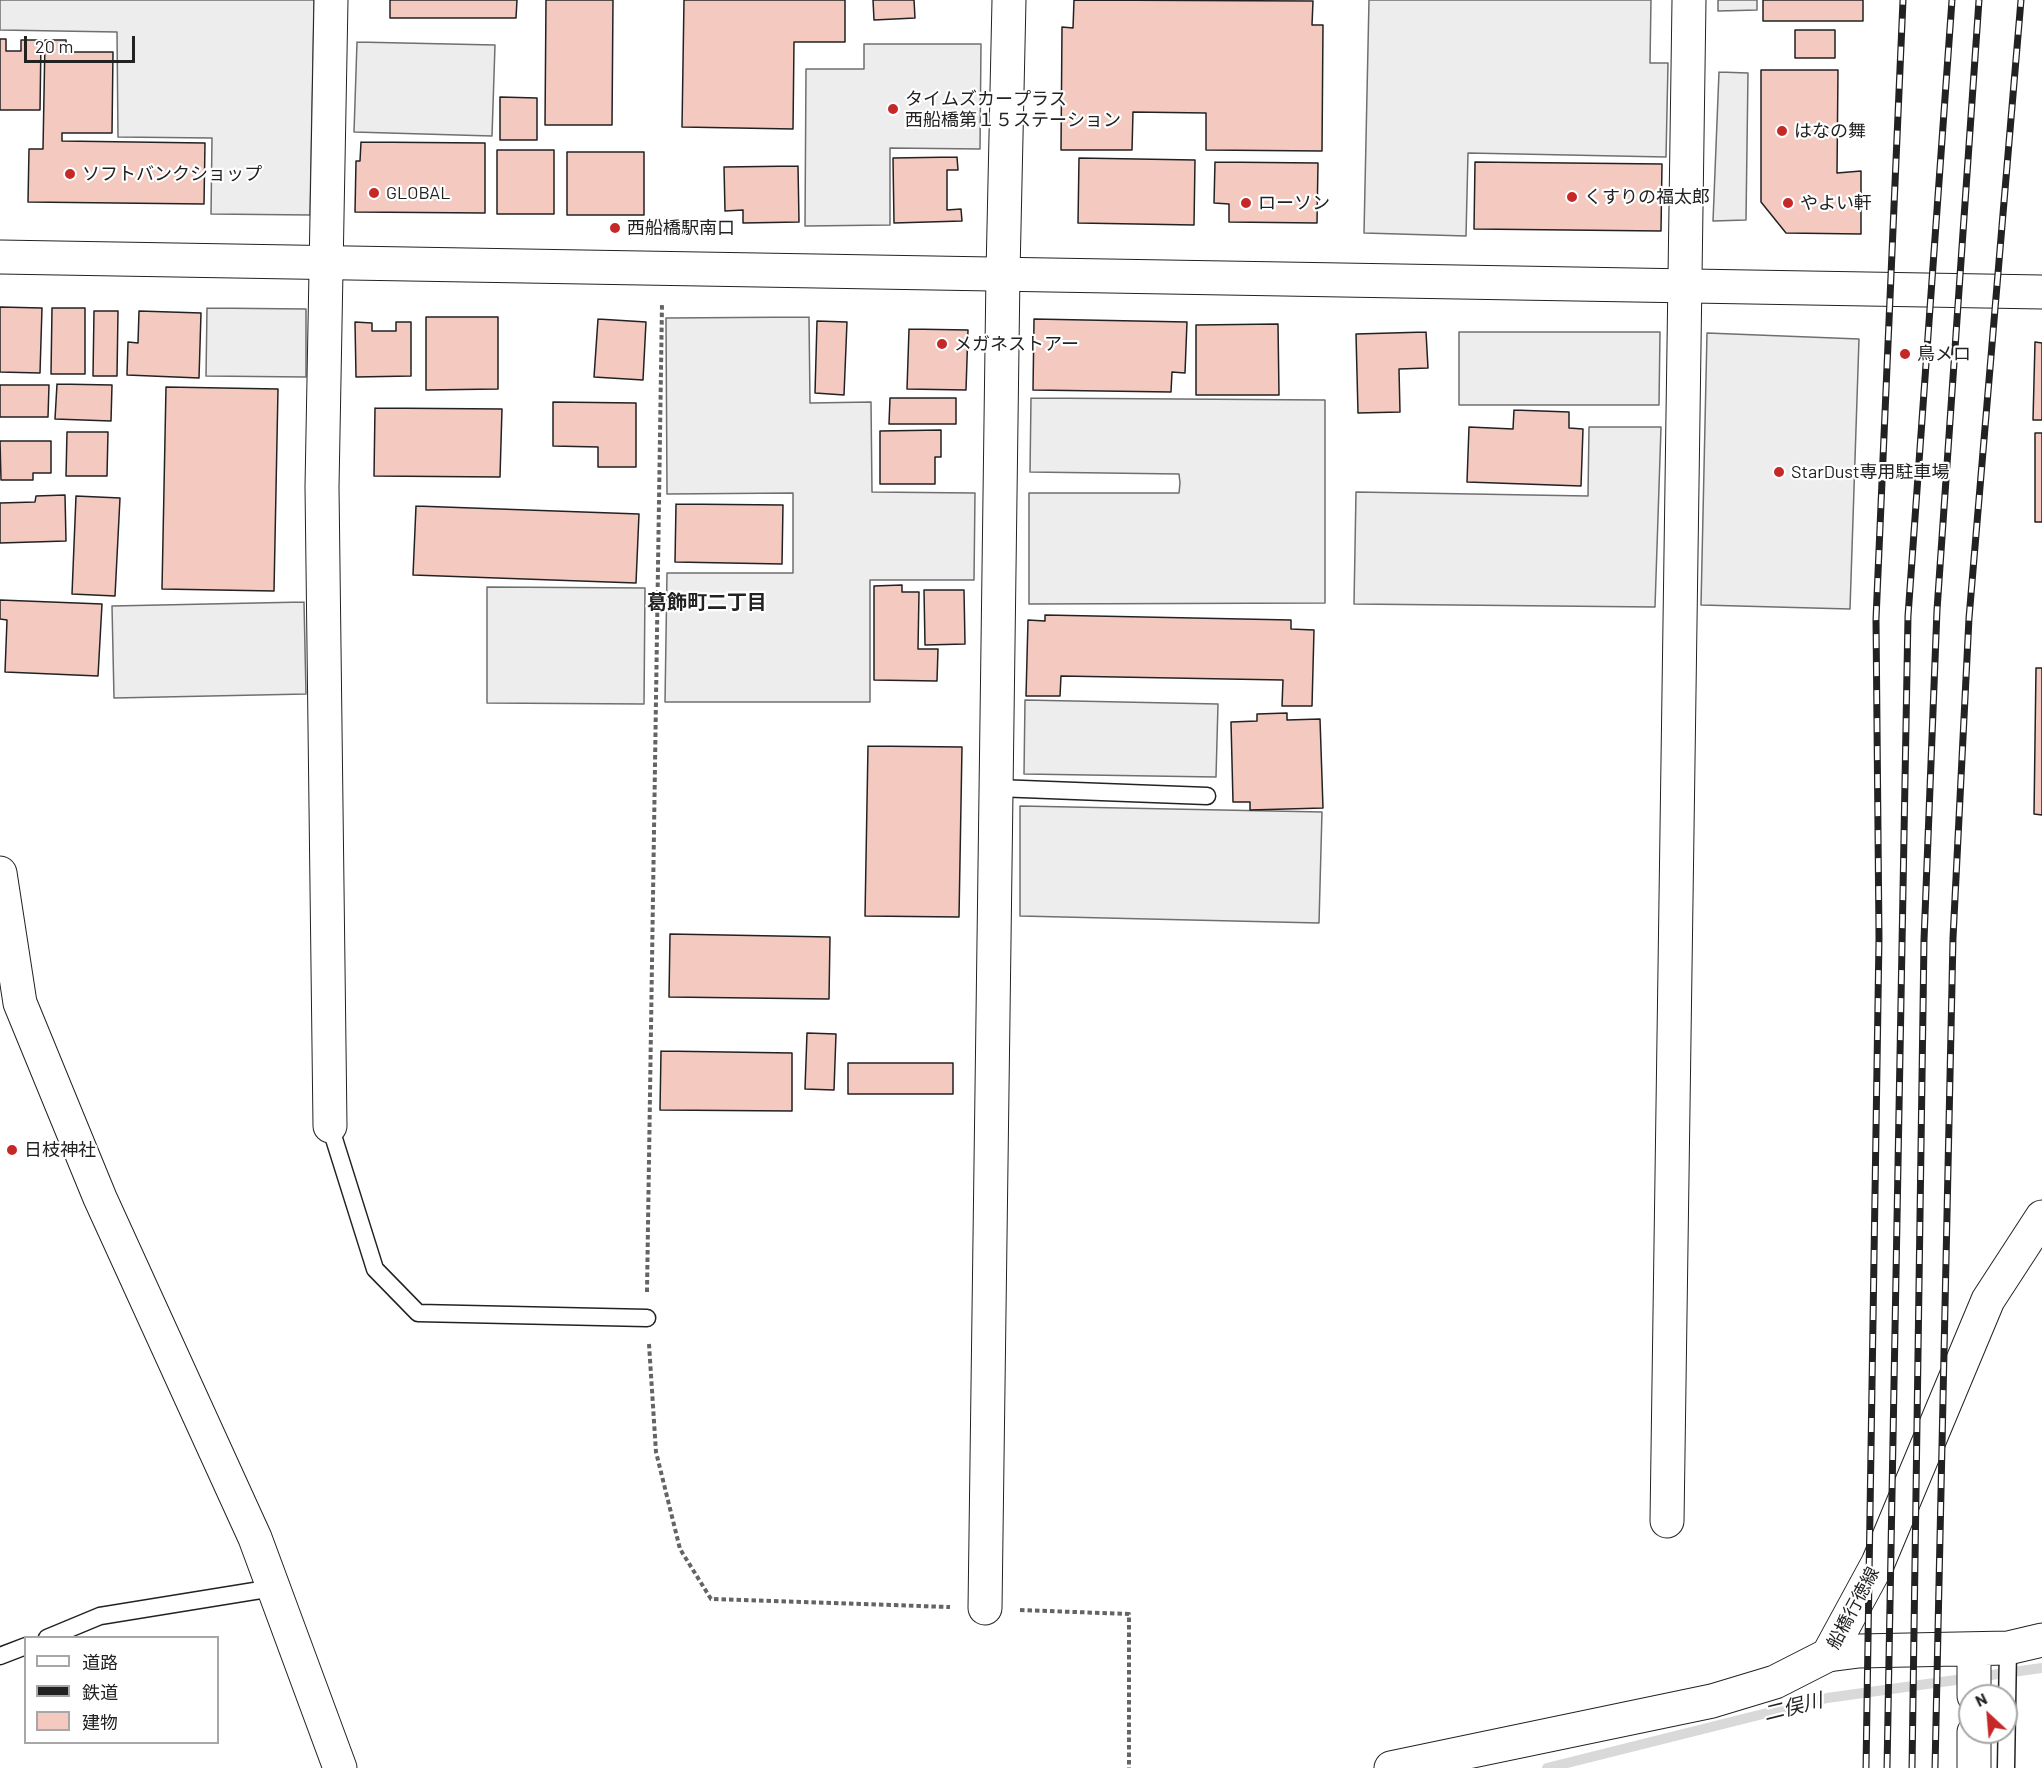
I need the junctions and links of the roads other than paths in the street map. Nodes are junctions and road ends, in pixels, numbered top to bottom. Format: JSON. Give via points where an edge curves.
{"nodes":[{"id":1,"x":332,"y":0,"type":"edge"},
{"id":2,"x":1009,"y":0,"type":"edge"},
{"id":3,"x":1689,"y":0,"type":"edge"},
{"id":4,"x":0,"y":257,"type":"edge"},
{"id":5,"x":327,"y":261,"type":"junction"},
{"id":6,"x":1003,"y":273,"type":"junction"},
{"id":7,"x":1685,"y":287,"type":"junction"},
{"id":8,"x":2042,"y":292,"type":"edge"},
{"id":9,"x":996,"y":788,"type":"junction"},
{"id":10,"x":1207,"y":796,"type":"dead end"},
{"id":11,"x":0,"y":873,"type":"edge"},
{"id":12,"x":10,"y":1013,"type":"edge"},
{"id":13,"x":330,"y":1126,"type":"joint"},
{"id":14,"x":2042,"y":1217,"type":"edge"},
{"id":15,"x":647,"y":1318,"type":"road end"},
{"id":16,"x":1667,"y":1521,"type":"dead end"},
{"id":17,"x":273,"y":1588,"type":"junction"},
{"id":18,"x":985,"y":1608,"type":"road end"},
{"id":19,"x":52,"y":1636,"type":"edge"},
{"id":20,"x":2042,"y":1640,"type":"edge"},
{"id":21,"x":24,"y":1647,"type":"edge"},
{"id":22,"x":2008,"y":1648,"type":"junction"},
{"id":23,"x":1974,"y":1649,"type":"junction"},
{"id":24,"x":1828,"y":1655,"type":"junction"},
{"id":25,"x":0,"y":1656,"type":"edge"},
{"id":26,"x":1974,"y":1684,"type":"edge"},
{"id":27,"x":1974,"y":1744,"type":"edge"},
{"id":28,"x":340,"y":1768,"type":"edge"},
{"id":29,"x":1391,"y":1768,"type":"edge"},
{"id":30,"x":1974,"y":1768,"type":"edge"},
{"id":31,"x":2006,"y":1768,"type":"edge"}],
"edges":[{"from":1,"to":5,"type":"street"},
{"from":2,"to":6,"type":"street"},
{"from":3,"to":7,"type":"street"},
{"from":4,"to":5,"type":"street"},
{"from":5,"to":6,"type":"street"},
{"from":5,"to":13,"type":"street","via":[[322,487]]},
{"from":6,"to":7,"type":"street"},
{"from":6,"to":9,"type":"street"},
{"from":7,"to":8,"type":"street"},
{"from":7,"to":16,"type":"street"},
{"from":9,"to":10,"type":"lane"},
{"from":9,"to":18,"type":"street"},
{"from":11,"to":12,"type":"street"},
{"from":12,"to":17,"type":"street","via":[[100,1198],[255,1538]]},
{"from":13,"to":15,"type":"lane","via":[[375,1269],[418,1313]]},
{"from":14,"to":24,"type":"street","name":"船橋行徳線","via":[[1988,1300],[1878,1563]]},
{"from":17,"to":19,"type":"lane","via":[[100,1616]]},
{"from":17,"to":28,"type":"street"},
{"from":20,"to":22,"type":"street"},
{"from":21,"to":25,"type":"lane"},
{"from":22,"to":23,"type":"street"},
{"from":22,"to":31,"type":"lane"},
{"from":23,"to":24,"type":"street","via":[[1859,1650]]},
{"from":23,"to":26,"type":"street"},
{"from":24,"to":29,"type":"street","name":"船橋行徳線","via":[[1775,1683],[1712,1701]]},
{"from":27,"to":30,"type":"street"}]}
